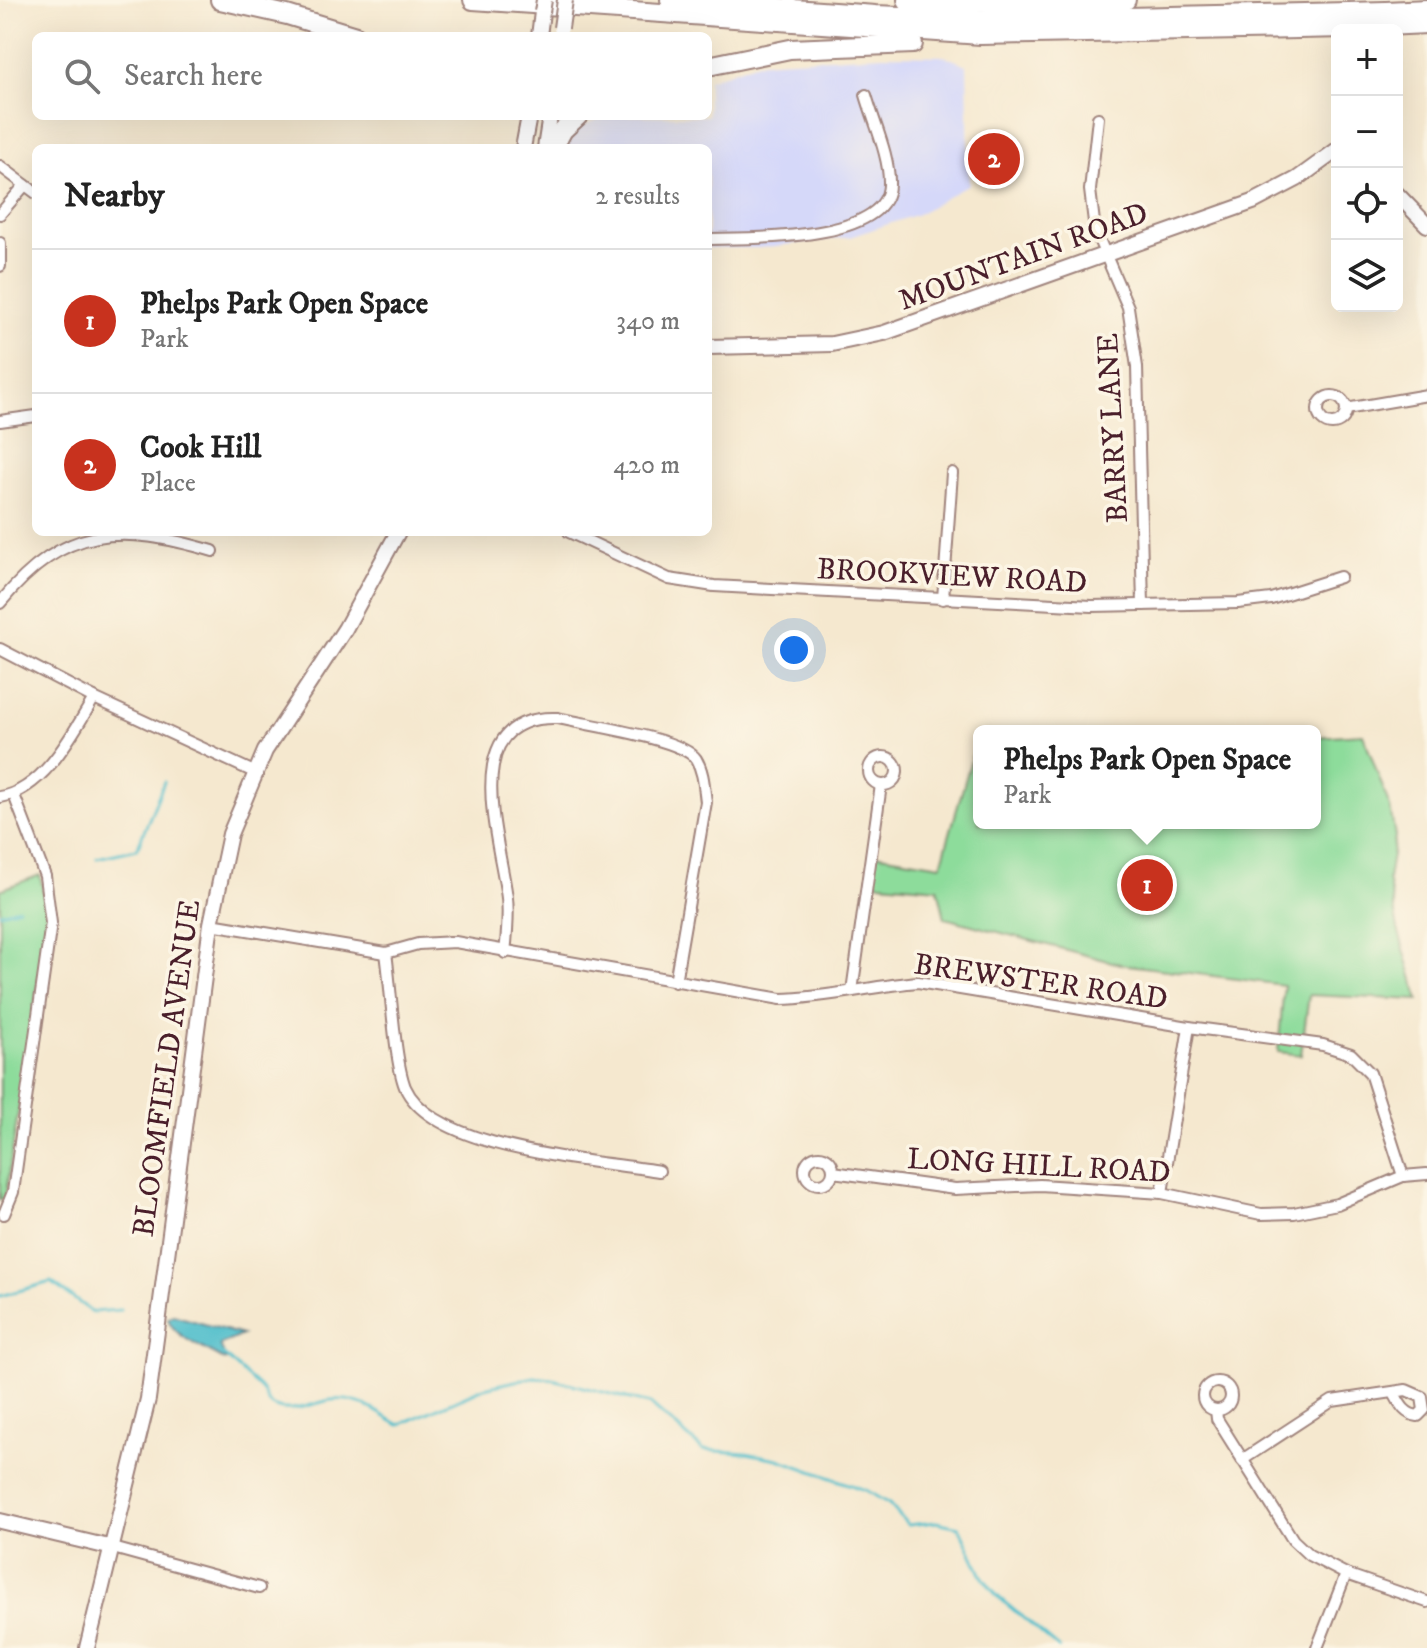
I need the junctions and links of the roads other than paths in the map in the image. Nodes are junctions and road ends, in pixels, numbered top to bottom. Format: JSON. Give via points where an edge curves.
{"nodes":[{"id":1,"x":220,"y":0,"type":"edge"},
{"id":2,"x":473,"y":0,"type":"edge"},
{"id":3,"x":544,"y":0,"type":"edge"},
{"id":4,"x":565,"y":0,"type":"edge"},
{"id":5,"x":670,"y":0,"type":"edge"},
{"id":6,"x":799,"y":0,"type":"edge"},
{"id":7,"x":907,"y":0,"type":"edge"},
{"id":8,"x":1126,"y":0,"type":"edge"},
{"id":9,"x":1368,"y":0,"type":"edge"},
{"id":10,"x":1427,"y":9,"type":"edge"},
{"id":11,"x":1194,"y":17,"type":"junction"},
{"id":12,"x":1385,"y":19,"type":"junction"},
{"id":13,"x":1353,"y":23,"type":"edge"},
{"id":14,"x":1427,"y":24,"type":"edge"},
{"id":15,"x":540,"y":31,"type":"edge"},
{"id":16,"x":343,"y":32,"type":"edge"},
{"id":17,"x":561,"y":32,"type":"edge"},
{"id":18,"x":995,"y":35,"type":"junction"},
{"id":19,"x":712,"y":65,"type":"edge"},
{"id":20,"x":866,"y":95,"type":"dead end"},
{"id":21,"x":1098,"y":118,"type":"dead end"},
{"id":22,"x":528,"y":120,"type":"edge"},
{"id":23,"x":549,"y":120,"type":"edge"},
{"id":24,"x":574,"y":120,"type":"edge"},
{"id":25,"x":524,"y":144,"type":"edge"},
{"id":26,"x":546,"y":144,"type":"edge"},
{"id":27,"x":555,"y":144,"type":"edge"},
{"id":28,"x":1331,"y":154,"type":"edge"},
{"id":29,"x":0,"y":166,"type":"edge"},
{"id":30,"x":25,"y":185,"type":"junction"},
{"id":31,"x":32,"y":190,"type":"edge"},
{"id":32,"x":1403,"y":200,"type":"edge"},
{"id":33,"x":0,"y":214,"type":"edge"},
{"id":34,"x":1427,"y":225,"type":"edge"},
{"id":35,"x":712,"y":239,"type":"edge"},
{"id":36,"x":0,"y":243,"type":"edge"},
{"id":37,"x":1108,"y":254,"type":"junction"},
{"id":38,"x":0,"y":266,"type":"edge"},
{"id":39,"x":712,"y":347,"type":"edge"},
{"id":40,"x":1427,"y":395,"type":"edge"},
{"id":41,"x":1346,"y":409,"type":"dead end"},
{"id":42,"x":32,"y":417,"type":"edge"},
{"id":43,"x":0,"y":421,"type":"edge"},
{"id":44,"x":952,"y":473,"type":"dead end"},
{"id":45,"x":97,"y":536,"type":"edge"},
{"id":46,"x":158,"y":536,"type":"edge"},
{"id":47,"x":396,"y":536,"type":"edge"},
{"id":48,"x":578,"y":536,"type":"edge"},
{"id":49,"x":213,"y":551,"type":"dead end"},
{"id":50,"x":1340,"y":577,"type":"dead end"},
{"id":51,"x":943,"y":599,"type":"junction"},
{"id":52,"x":0,"y":603,"type":"edge"},
{"id":53,"x":1143,"y":605,"type":"junction"},
{"id":54,"x":0,"y":649,"type":"edge"},
{"id":55,"x":94,"y":698,"type":"junction"},
{"id":56,"x":254,"y":772,"type":"junction"},
{"id":57,"x":881,"y":785,"type":"dead end"},
{"id":58,"x":14,"y":795,"type":"junction"},
{"id":59,"x":0,"y":797,"type":"edge"},
{"id":60,"x":211,"y":924,"type":"junction"},
{"id":61,"x":386,"y":953,"type":"junction"},
{"id":62,"x":505,"y":953,"type":"junction"},
{"id":63,"x":675,"y":982,"type":"junction"},
{"id":64,"x":852,"y":991,"type":"junction"},
{"id":65,"x":1189,"y":1027,"type":"junction"},
{"id":66,"x":659,"y":1171,"type":"dead end"},
{"id":67,"x":833,"y":1172,"type":"dead end"},
{"id":68,"x":1427,"y":1174,"type":"edge"},
{"id":69,"x":1403,"y":1176,"type":"junction"},
{"id":70,"x":1162,"y":1193,"type":"junction"},
{"id":71,"x":4,"y":1214,"type":"dead end"},
{"id":72,"x":1394,"y":1393,"type":"dead end"},
{"id":73,"x":1216,"y":1410,"type":"dead end"},
{"id":74,"x":1242,"y":1460,"type":"junction"},
{"id":75,"x":0,"y":1521,"type":"edge"},
{"id":76,"x":113,"y":1548,"type":"junction"},
{"id":77,"x":1346,"y":1574,"type":"junction"},
{"id":78,"x":259,"y":1588,"type":"dead end"},
{"id":79,"x":1427,"y":1602,"type":"edge"},
{"id":80,"x":87,"y":1648,"type":"edge"},
{"id":81,"x":1317,"y":1648,"type":"edge"}],
"edges":[{"from":1,"to":16,"type":"highway"},
{"from":2,"to":18,"type":"highway"},
{"from":3,"to":15,"type":"main road","bridge":true},
{"from":4,"to":17,"type":"main road","bridge":true},
{"from":5,"to":11,"type":"highway","via":[[955,19]]},
{"from":6,"to":11,"type":"highway","via":[[985,13]]},
{"from":7,"to":8,"type":"highway"},
{"from":9,"to":13,"type":"street"},
{"from":10,"to":12,"type":"highway"},
{"from":11,"to":13,"type":"highway"},
{"from":12,"to":13,"type":"highway","bridge":true},
{"from":12,"to":14,"type":"highway"},
{"from":13,"to":18,"type":"highway"},
{"from":18,"to":19,"type":"highway","via":[[965,44],[781,50]]},
{"from":20,"to":35,"type":"street","via":[[889,183],[886,201],[870,218],[847,227]]},
{"from":21,"to":37,"type":"street","name":"BARRY LANE","via":[[1090,190],[1095,230]]},
{"from":22,"to":25,"type":"main road"},
{"from":23,"to":26,"type":"main road"},
{"from":24,"to":27,"type":"highway"},
{"from":28,"to":37,"type":"main road","name":"MOUNTAIN ROAD","via":[[1253,202]]},
{"from":29,"to":30,"type":"street"},
{"from":30,"to":31,"type":"street"},
{"from":30,"to":33,"type":"street"},
{"from":32,"to":34,"type":"main road"},
{"from":36,"to":38,"type":"street"},
{"from":37,"to":39,"type":"main road","name":"MOUNTAIN ROAD","via":[[858,340]]},
{"from":37,"to":53,"type":"street","name":"BARRY LANE","via":[[1134,330]]},
{"from":40,"to":41,"type":"street"},
{"from":42,"to":43,"type":"street"},
{"from":44,"to":51,"type":"street"},
{"from":45,"to":52,"type":"street","via":[[65,546],[31,568]]},
{"from":46,"to":49,"type":"street"},
{"from":47,"to":56,"type":"main road","name":"BLOOMFIELD AVENUE","via":[[345,629]]},
{"from":48,"to":51,"type":"street","name":"BROOKVIEW ROAD","via":[[669,579]]},
{"from":50,"to":53,"type":"street","name":"BROOKVIEW ROAD","via":[[1271,599]]},
{"from":51,"to":53,"type":"street","name":"BROOKVIEW ROAD"},
{"from":54,"to":55,"type":"street"},
{"from":55,"to":56,"type":"street"},
{"from":55,"to":58,"type":"street","via":[[63,748]]},
{"from":56,"to":60,"type":"main road","name":"BLOOMFIELD AVENUE","via":[[230,834]]},
{"from":57,"to":64,"type":"street"},
{"from":58,"to":59,"type":"street"},
{"from":58,"to":71,"type":"street","via":[[45,876],[51,923],[13,1192]]},
{"from":60,"to":61,"type":"street","name":"BREWSTER ROAD"},
{"from":60,"to":76,"type":"main road","name":"BLOOMFIELD AVENUE","via":[[148,1399]]},
{"from":61,"to":62,"type":"street","name":"BREWSTER ROAD","via":[[455,942]]},
{"from":61,"to":66,"type":"street","via":[[405,1087],[423,1112],[453,1131],[493,1144]]},
{"from":62,"to":63,"type":"street","name":"BREWSTER ROAD"},
{"from":62,"to":63,"type":"street","via":[[507,895],[490,789],[495,759],[505,737],[522,724],[558,718],[676,746],[695,757],[706,802]]},
{"from":63,"to":64,"type":"street","name":"BREWSTER ROAD","via":[[781,999]]},
{"from":64,"to":65,"type":"street","name":"BREWSTER ROAD","via":[[918,982]]},
{"from":65,"to":69,"type":"street","name":"BREWSTER ROAD","via":[[1323,1045],[1351,1054],[1370,1073]]},
{"from":65,"to":70,"type":"street"},
{"from":67,"to":70,"type":"street","name":"LONG HILL ROAD","via":[[955,1189],[1040,1185]]},
{"from":68,"to":69,"type":"street","name":"LONG HILL ROAD"},
{"from":69,"to":70,"type":"street","name":"LONG HILL ROAD","via":[[1337,1204],[1294,1213],[1261,1214]]},
{"from":72,"to":74,"type":"street","via":[[1332,1401]]},
{"from":73,"to":74,"type":"street"},
{"from":74,"to":77,"type":"street","via":[[1293,1540]]},
{"from":75,"to":76,"type":"main road"},
{"from":76,"to":78,"type":"street"},
{"from":76,"to":80,"type":"main road","name":"BLOOMFIELD AVENUE"},
{"from":77,"to":79,"type":"street"},
{"from":77,"to":81,"type":"street"}]}
